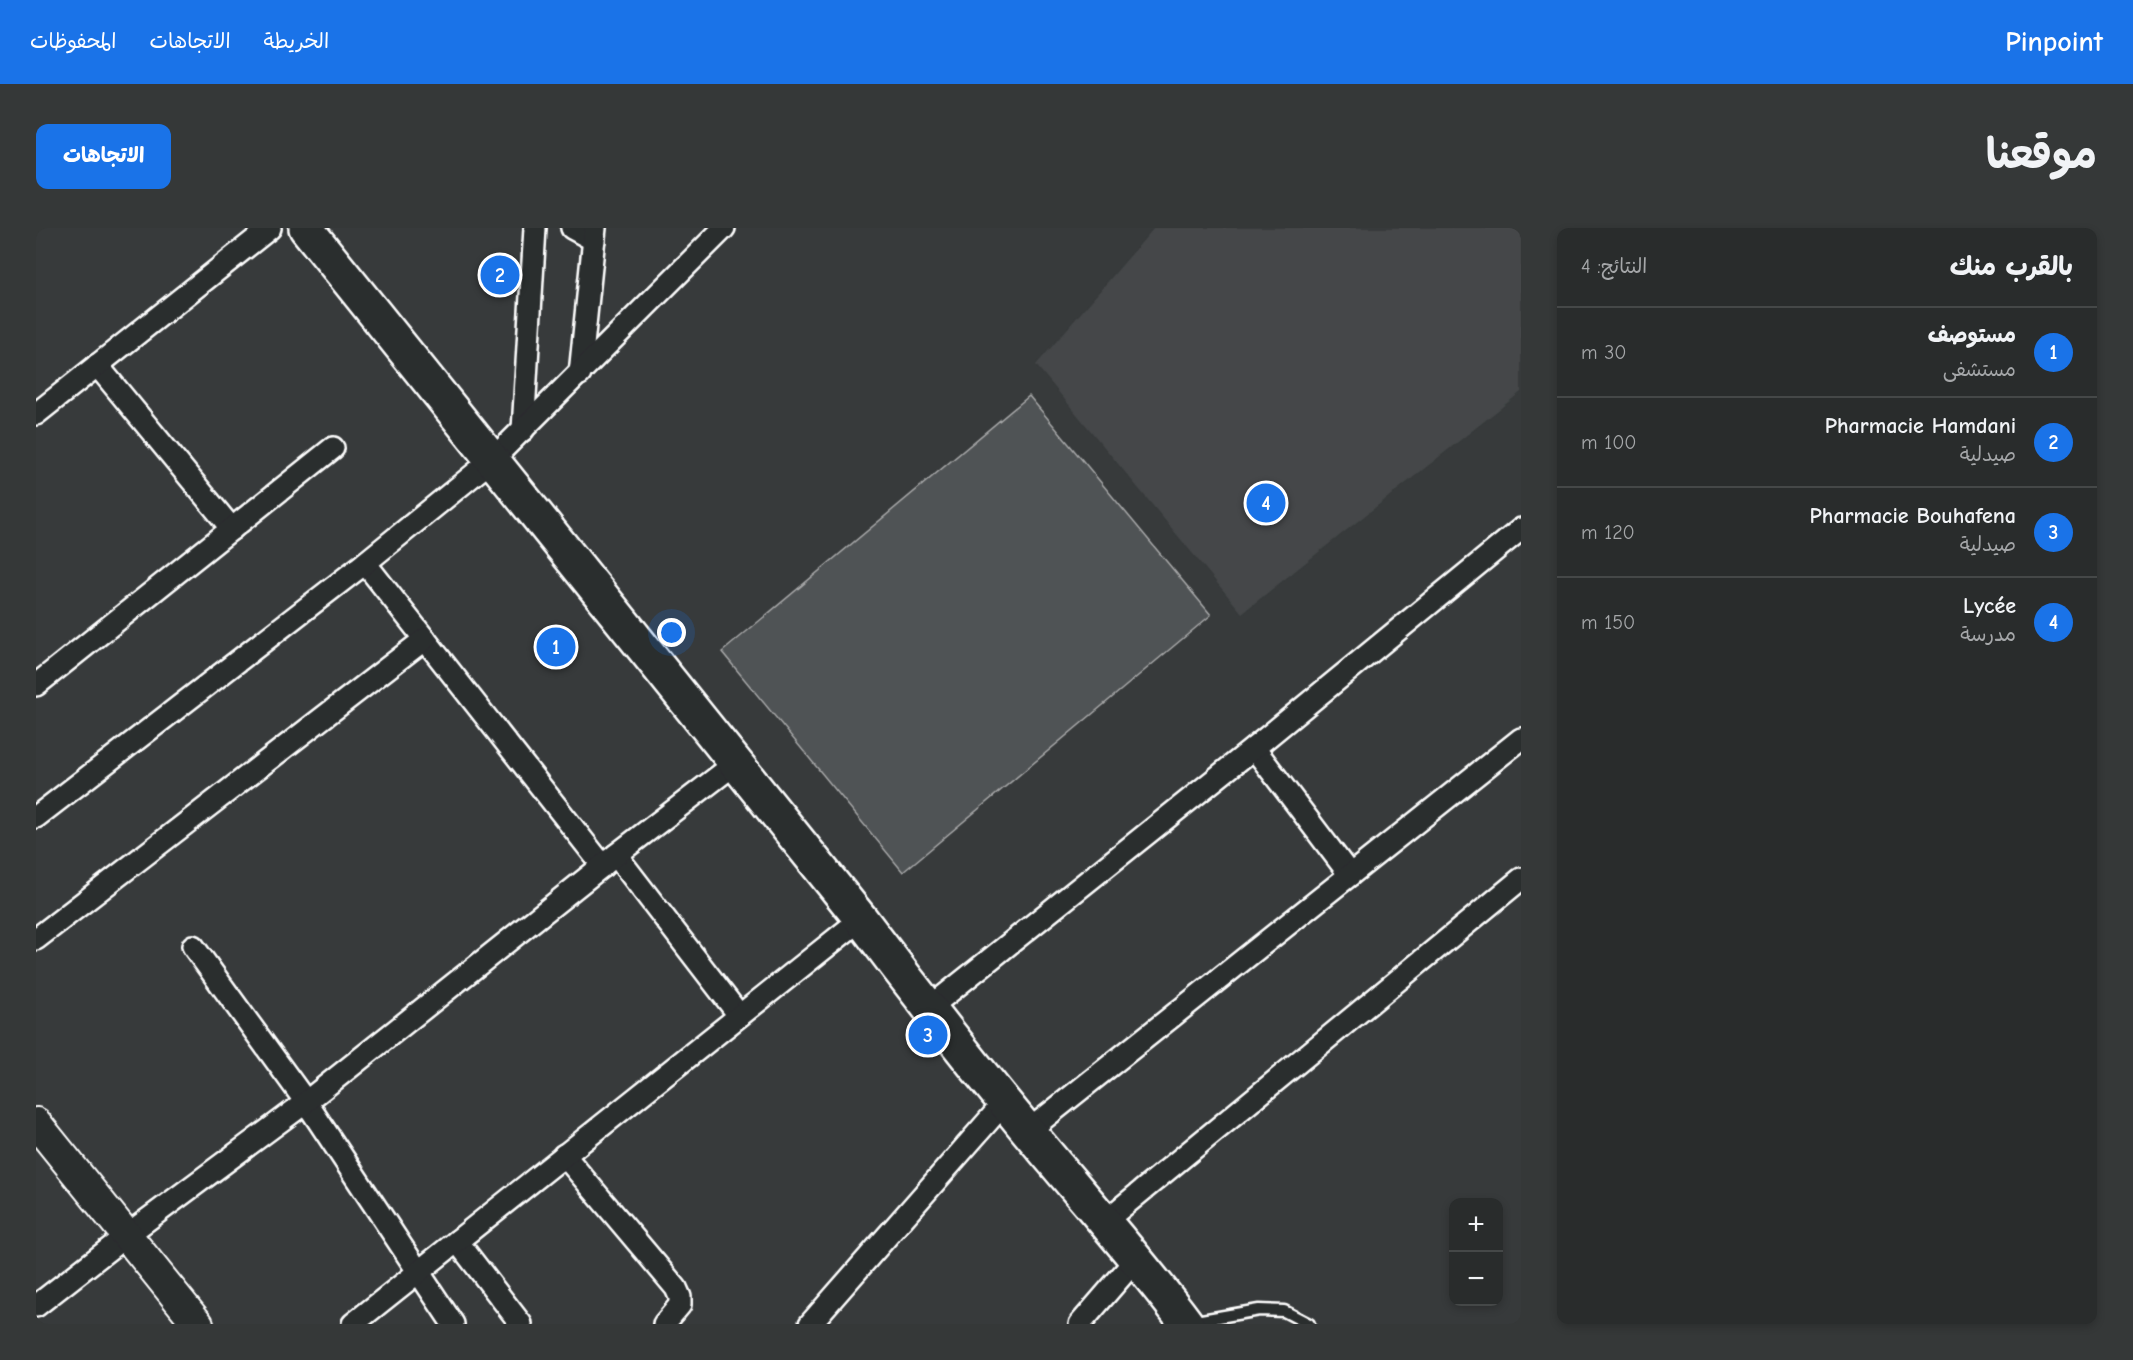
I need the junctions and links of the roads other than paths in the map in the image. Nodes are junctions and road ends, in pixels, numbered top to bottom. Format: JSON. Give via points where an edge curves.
{"nodes":[{"id":1,"x":270,"y":228,"type":"edge"},
{"id":2,"x":306,"y":228,"type":"edge"},
{"id":3,"x":535,"y":228,"type":"edge"},
{"id":4,"x":572,"y":228,"type":"edge"},
{"id":5,"x":724,"y":228,"type":"edge"},
{"id":6,"x":595,"y":234,"type":"edge"},
{"id":7,"x":97,"y":365,"type":"junction"},
{"id":8,"x":579,"y":374,"type":"junction"},
{"id":9,"x":36,"y":414,"type":"edge"},
{"id":10,"x":523,"y":430,"type":"junction"},
{"id":11,"x":333,"y":448,"type":"dead end"},
{"id":12,"x":493,"y":459,"type":"junction"},
{"id":13,"x":232,"y":529,"type":"junction"},
{"id":14,"x":1521,"y":529,"type":"edge"},
{"id":15,"x":365,"y":563,"type":"junction"},
{"id":16,"x":425,"y":639,"type":"junction"},
{"id":17,"x":36,"y":685,"type":"edge"},
{"id":18,"x":1521,"y":739,"type":"edge"},
{"id":19,"x":1254,"y":748,"type":"junction"},
{"id":20,"x":736,"y":763,"type":"junction"},
{"id":21,"x":36,"y":817,"type":"edge"},
{"id":22,"x":610,"y":860,"type":"junction"},
{"id":23,"x":1350,"y":875,"type":"junction"},
{"id":24,"x":1521,"y":879,"type":"edge"},
{"id":25,"x":861,"y":919,"type":"junction"},
{"id":26,"x":36,"y":939,"type":"edge"},
{"id":27,"x":193,"y":946,"type":"dead end"},
{"id":28,"x":928,"y":1009,"type":"junction"},
{"id":29,"x":739,"y":1015,"type":"junction"},
{"id":30,"x":306,"y":1102,"type":"junction"},
{"id":31,"x":1004,"y":1103,"type":"junction"},
{"id":32,"x":36,"y":1123,"type":"edge"},
{"id":33,"x":1028,"y":1131,"type":"junction"},
{"id":34,"x":564,"y":1155,"type":"junction"},
{"id":35,"x":1104,"y":1222,"type":"junction"},
{"id":36,"x":127,"y":1235,"type":"junction"},
{"id":37,"x":457,"y":1241,"type":"junction"},
{"id":38,"x":1137,"y":1258,"type":"junction"},
{"id":39,"x":418,"y":1272,"type":"junction"},
{"id":40,"x":36,"y":1306,"type":"edge"},
{"id":41,"x":1187,"y":1323,"type":"edge"},
{"id":42,"x":198,"y":1324,"type":"edge"},
{"id":43,"x":352,"y":1324,"type":"edge"},
{"id":44,"x":453,"y":1324,"type":"edge"},
{"id":45,"x":521,"y":1324,"type":"edge"},
{"id":46,"x":664,"y":1324,"type":"edge"},
{"id":47,"x":810,"y":1324,"type":"edge"},
{"id":48,"x":1080,"y":1324,"type":"edge"},
{"id":49,"x":1309,"y":1324,"type":"edge"}],
"edges":[{"from":1,"to":7,"type":"street"},
{"from":2,"to":12,"type":"main road"},
{"from":3,"to":10,"type":"street"},
{"from":4,"to":6,"type":"street"},
{"from":5,"to":8,"type":"street"},
{"from":6,"to":8,"type":"street"},
{"from":7,"to":9,"type":"street"},
{"from":7,"to":13,"type":"street"},
{"from":8,"to":10,"type":"street"},
{"from":10,"to":12,"type":"street"},
{"from":11,"to":13,"type":"street"},
{"from":12,"to":15,"type":"street"},
{"from":12,"to":20,"type":"main road"},
{"from":13,"to":17,"type":"street"},
{"from":14,"to":19,"type":"street"},
{"from":15,"to":16,"type":"street"},
{"from":15,"to":21,"type":"street"},
{"from":16,"to":22,"type":"street"},
{"from":16,"to":26,"type":"street"},
{"from":18,"to":23,"type":"street"},
{"from":19,"to":23,"type":"street"},
{"from":19,"to":28,"type":"street"},
{"from":20,"to":22,"type":"street"},
{"from":20,"to":25,"type":"main road"},
{"from":22,"to":29,"type":"street"},
{"from":22,"to":30,"type":"street"},
{"from":23,"to":33,"type":"street"},
{"from":24,"to":35,"type":"street"},
{"from":25,"to":28,"type":"main road"},
{"from":25,"to":29,"type":"street"},
{"from":27,"to":30,"type":"street"},
{"from":28,"to":31,"type":"main road"},
{"from":29,"to":34,"type":"street"},
{"from":30,"to":36,"type":"street"},
{"from":30,"to":39,"type":"street"},
{"from":31,"to":33,"type":"main road"},
{"from":31,"to":47,"type":"street"},
{"from":32,"to":36,"type":"street"},
{"from":33,"to":35,"type":"main road"},
{"from":34,"to":37,"type":"street"},
{"from":34,"to":46,"type":"street","via":[[676,1287],[680,1305]]},
{"from":35,"to":38,"type":"main road"},
{"from":36,"to":40,"type":"street"},
{"from":36,"to":42,"type":"street"},
{"from":37,"to":39,"type":"street"},
{"from":37,"to":45,"type":"street"},
{"from":38,"to":41,"type":"main road"},
{"from":38,"to":48,"type":"street"},
{"from":39,"to":43,"type":"street"},
{"from":39,"to":44,"type":"street"},
{"from":41,"to":49,"type":"lane","via":[[1259,1310],[1284,1311]]}]}
